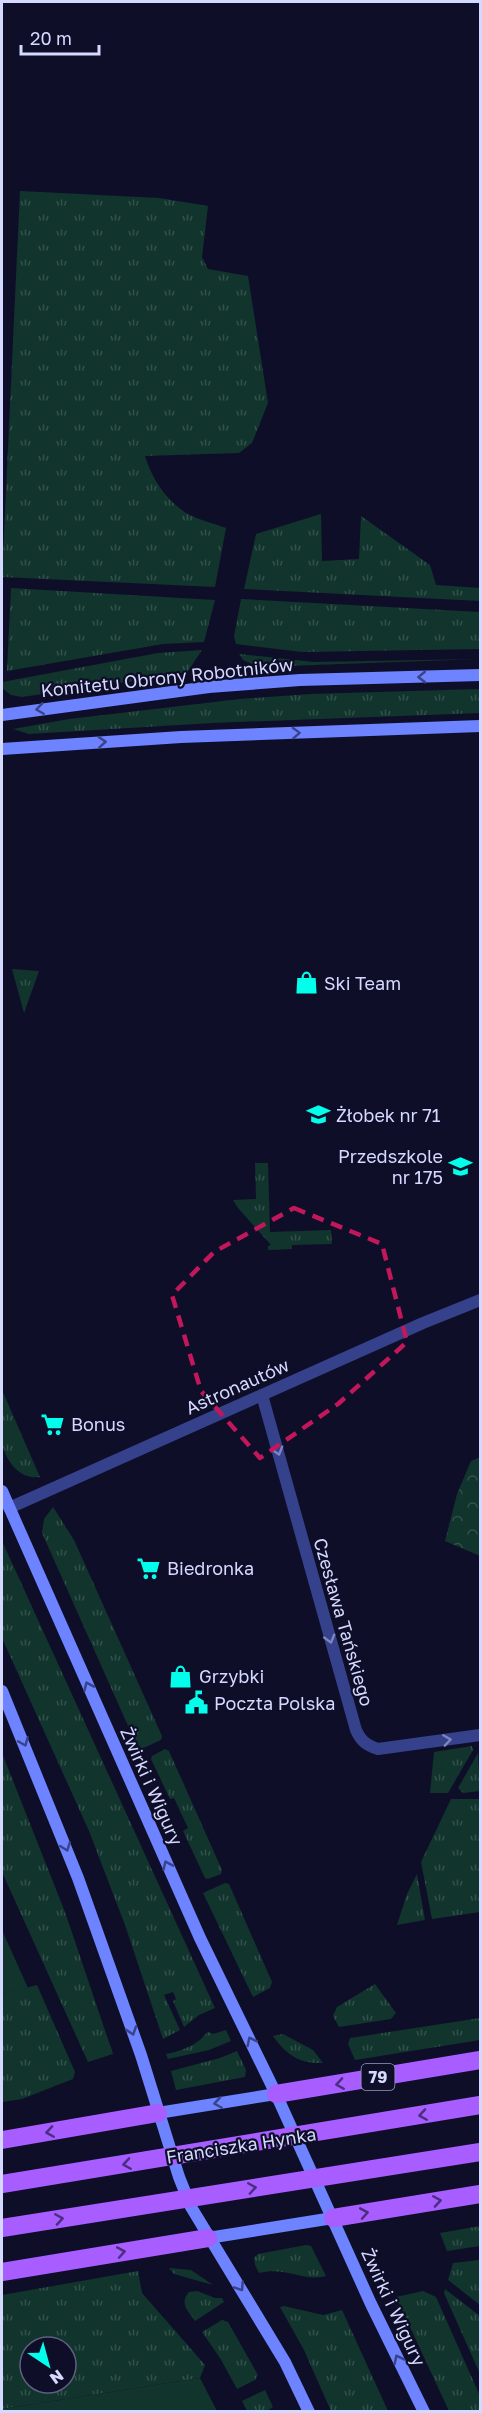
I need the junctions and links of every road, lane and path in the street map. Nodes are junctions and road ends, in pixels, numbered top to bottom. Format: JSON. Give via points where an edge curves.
{"nodes":[{"id":1,"x":480,"y":675,"type":"edge"},
{"id":2,"x":2,"y":715,"type":"edge"},
{"id":3,"x":480,"y":726,"type":"edge"},
{"id":4,"x":2,"y":749,"type":"edge"},
{"id":5,"x":480,"y":1300,"type":"edge"},
{"id":6,"x":262,"y":1395,"type":"junction"},
{"id":7,"x":2,"y":1491,"type":"edge"},
{"id":8,"x":9,"y":1508,"type":"junction"},
{"id":9,"x":2,"y":1691,"type":"edge"},
{"id":10,"x":480,"y":1735,"type":"edge"},
{"id":11,"x":480,"y":2060,"type":"edge"},
{"id":12,"x":276,"y":2094,"type":"junction"},
{"id":13,"x":480,"y":2105,"type":"edge"},
{"id":14,"x":158,"y":2113,"type":"junction"},
{"id":15,"x":2,"y":2140,"type":"edge"},
{"id":16,"x":480,"y":2151,"type":"edge"},
{"id":17,"x":2,"y":2184,"type":"edge"},
{"id":18,"x":480,"y":2194,"type":"edge"},
{"id":19,"x":333,"y":2218,"type":"junction"},
{"id":20,"x":2,"y":2228,"type":"edge"},
{"id":21,"x":208,"y":2238,"type":"junction"},
{"id":22,"x":2,"y":2272,"type":"edge"},
{"id":23,"x":309,"y":2412,"type":"edge"},
{"id":24,"x":424,"y":2412,"type":"edge"}],
"edges":[{"from":1,"to":2,"type":"main road","name":"Komitetu Obrony Robotników","one_way":true,"via":[[210,687]]},
{"from":4,"to":3,"type":"main road","one_way":true,"via":[[181,737]]},
{"from":5,"to":6,"type":"street","name":"Astronautów"},
{"from":6,"to":8,"type":"street","name":"Astronautów"},
{"from":6,"to":10,"type":"street","name":"Czesława Tańskiego","one_way":true,"via":[[361,1740],[378,1749]]},
{"from":7,"to":8,"type":"main road","name":"Żwirki i Wigury"},
{"from":12,"to":8,"type":"main road","name":"Żwirki i Wigury","one_way":true,"via":[[200,1938]]},
{"from":9,"to":14,"type":"main road","one_way":true,"via":[[78,1878]]},
{"from":11,"to":12,"type":"main road","number":"79","one_way":true},
{"from":12,"to":14,"type":"main road","number":"79","one_way":true},
{"from":12,"to":19,"type":"main road","name":"Żwirki i Wigury"},
{"from":13,"to":17,"type":"main road","name":"Franciszka Hynka","one_way":true,"bridge":true},
{"from":14,"to":15,"type":"main road","number":"79","one_way":true},
{"from":14,"to":21,"type":"main road","via":[[179,2177]]},
{"from":20,"to":16,"type":"main road","one_way":true,"bridge":true},
{"from":19,"to":18,"type":"main road","one_way":true},
{"from":19,"to":21,"type":"main road"},
{"from":24,"to":19,"type":"main road","name":"Żwirki i Wigury","one_way":true},
{"from":22,"to":21,"type":"main road","one_way":true},
{"from":21,"to":23,"type":"main road","one_way":true,"via":[[285,2362]]}]}
